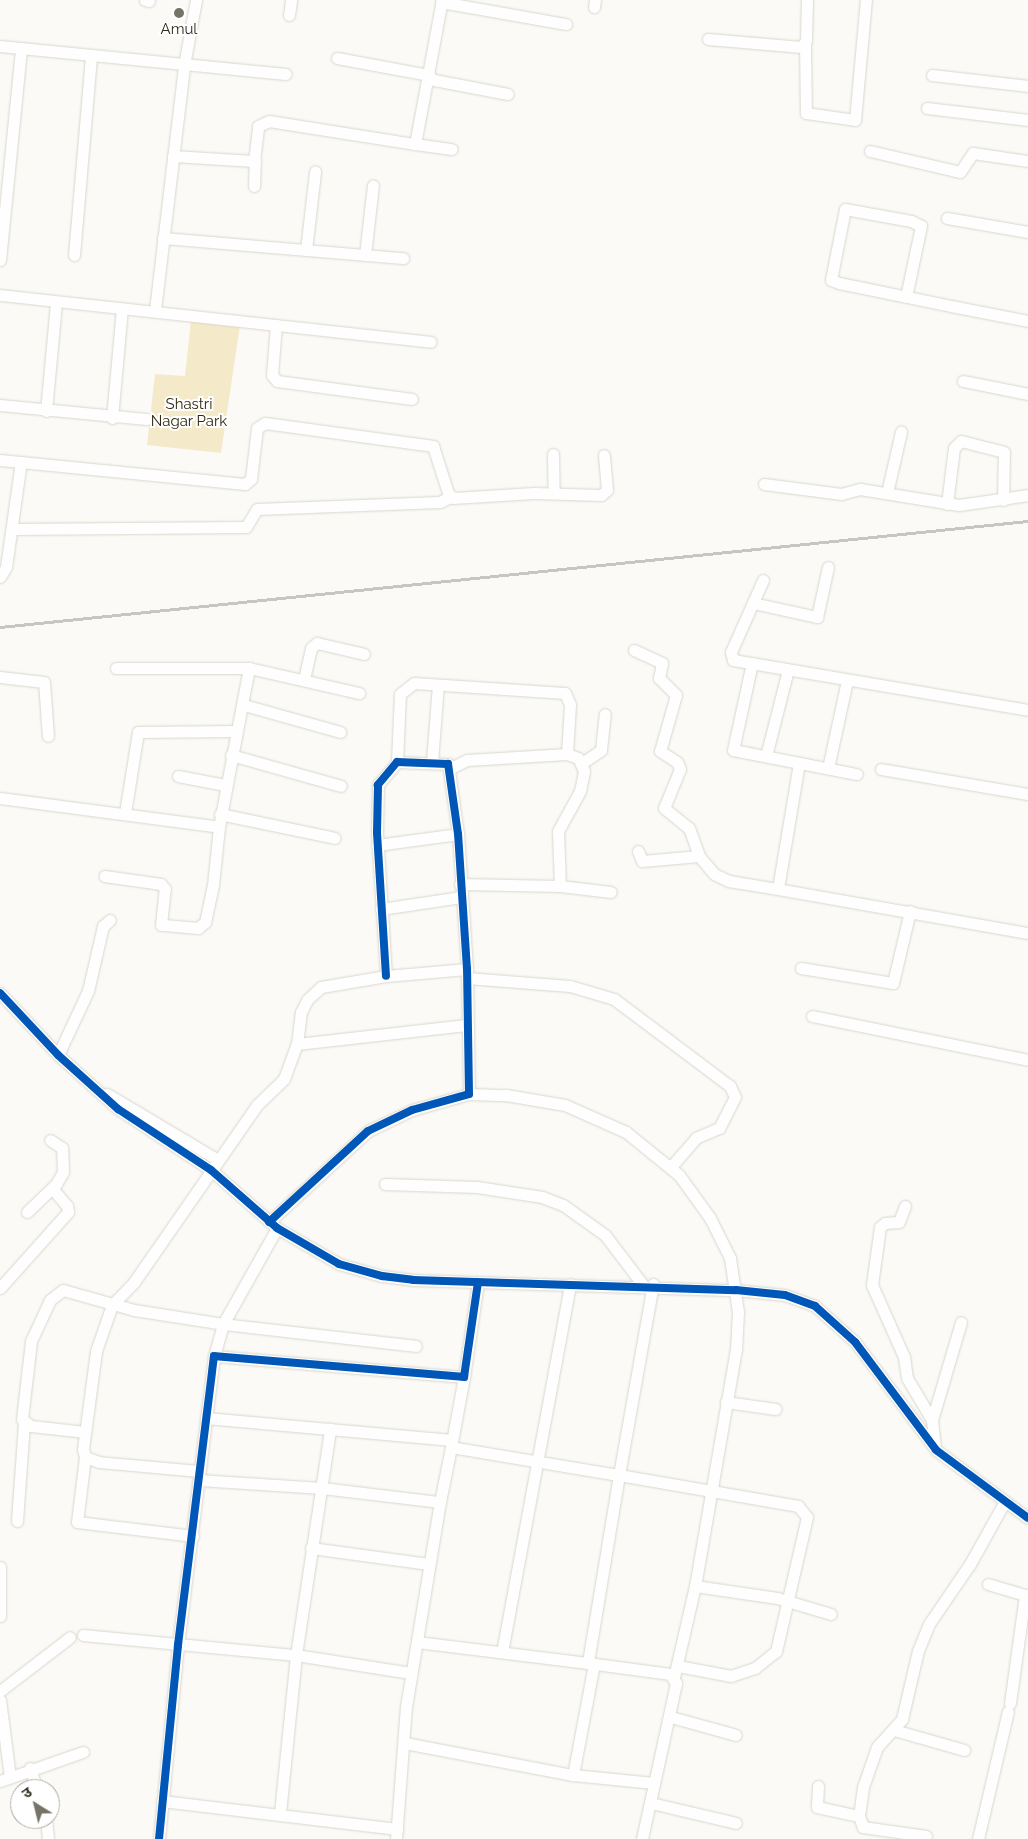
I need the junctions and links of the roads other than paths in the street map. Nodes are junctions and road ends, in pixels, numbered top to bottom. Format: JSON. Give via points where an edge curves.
{"nodes":[{"id":1,"x":196,"y":0,"type":"edge"},
{"id":2,"x":291,"y":0,"type":"edge"},
{"id":3,"x":807,"y":0,"type":"edge"},
{"id":4,"x":866,"y":0,"type":"edge"},
{"id":5,"x":442,"y":1,"type":"edge"},
{"id":6,"x":289,"y":15,"type":"dead end"},
{"id":7,"x":566,"y":24,"type":"dead end"},
{"id":8,"x":708,"y":39,"type":"dead end"},
{"id":9,"x":805,"y":44,"type":"junction"},
{"id":10,"x":0,"y":46,"type":"edge"},
{"id":11,"x":21,"y":48,"type":"junction"},
{"id":12,"x":91,"y":55,"type":"junction"},
{"id":13,"x":337,"y":58,"type":"dead end"},
{"id":14,"x":184,"y":65,"type":"junction"},
{"id":15,"x":286,"y":74,"type":"dead end"},
{"id":16,"x":932,"y":75,"type":"dead end"},
{"id":17,"x":429,"y":77,"type":"junction"},
{"id":18,"x":1028,"y":86,"type":"edge"},
{"id":19,"x":508,"y":94,"type":"dead end"},
{"id":20,"x":927,"y":108,"type":"dead end"},
{"id":21,"x":1028,"y":120,"type":"edge"},
{"id":22,"x":415,"y":144,"type":"junction"},
{"id":23,"x":452,"y":148,"type":"dead end"},
{"id":24,"x":870,"y":151,"type":"dead end"},
{"id":25,"x":173,"y":156,"type":"junction"},
{"id":26,"x":256,"y":160,"type":"junction"},
{"id":27,"x":1028,"y":161,"type":"edge"},
{"id":28,"x":315,"y":172,"type":"dead end"},
{"id":29,"x":374,"y":185,"type":"dead end"},
{"id":30,"x":254,"y":186,"type":"dead end"},
{"id":31,"x":947,"y":218,"type":"dead end"},
{"id":32,"x":1028,"y":232,"type":"edge"},
{"id":33,"x":163,"y":238,"type":"junction"},
{"id":34,"x":306,"y":250,"type":"junction"},
{"id":35,"x":365,"y":254,"type":"junction"},
{"id":36,"x":74,"y":255,"type":"dead end"},
{"id":37,"x":403,"y":258,"type":"dead end"},
{"id":38,"x":0,"y":260,"type":"edge"},
{"id":39,"x":0,"y":295,"type":"edge"},
{"id":40,"x":906,"y":297,"type":"junction"},
{"id":41,"x":56,"y":303,"type":"junction"},
{"id":42,"x":122,"y":308,"type":"junction"},
{"id":43,"x":155,"y":310,"type":"junction"},
{"id":44,"x":1028,"y":321,"type":"edge"},
{"id":45,"x":276,"y":325,"type":"junction"},
{"id":46,"x":430,"y":342,"type":"dead end"},
{"id":47,"x":963,"y":381,"type":"dead end"},
{"id":48,"x":1028,"y":394,"type":"edge"},
{"id":49,"x":412,"y":399,"type":"dead end"},
{"id":50,"x":0,"y":405,"type":"edge"},
{"id":51,"x":46,"y":411,"type":"junction"},
{"id":52,"x":112,"y":418,"type":"junction"},
{"id":53,"x":146,"y":419,"type":"dead end"},
{"id":54,"x":901,"y":432,"type":"dead end"},
{"id":55,"x":553,"y":454,"type":"dead end"},
{"id":56,"x":604,"y":455,"type":"dead end"},
{"id":57,"x":0,"y":460,"type":"edge"},
{"id":58,"x":21,"y":462,"type":"junction"},
{"id":59,"x":764,"y":484,"type":"dead end"},
{"id":60,"x":554,"y":493,"type":"junction"},
{"id":61,"x":888,"y":493,"type":"junction"},
{"id":62,"x":1028,"y":495,"type":"edge"},
{"id":63,"x":450,"y":497,"type":"junction"},
{"id":64,"x":1003,"y":500,"type":"junction"},
{"id":65,"x":947,"y":504,"type":"junction"},
{"id":66,"x":12,"y":529,"type":"junction"},
{"id":67,"x":828,"y":567,"type":"dead end"},
{"id":68,"x":0,"y":577,"type":"edge"},
{"id":69,"x":763,"y":580,"type":"dead end"},
{"id":70,"x":753,"y":603,"type":"junction"},
{"id":71,"x":634,"y":650,"type":"dead end"},
{"id":72,"x":364,"y":654,"type":"dead end"},
{"id":73,"x":752,"y":663,"type":"junction"},
{"id":74,"x":116,"y":668,"type":"dead end"},
{"id":75,"x":250,"y":668,"type":"junction"},
{"id":76,"x":788,"y":670,"type":"junction"},
{"id":77,"x":0,"y":678,"type":"edge"},
{"id":78,"x":304,"y":679,"type":"junction"},
{"id":79,"x":847,"y":681,"type":"junction"},
{"id":80,"x":438,"y":685,"type":"junction"},
{"id":81,"x":359,"y":693,"type":"dead end"},
{"id":82,"x":244,"y":705,"type":"junction"},
{"id":83,"x":1028,"y":710,"type":"edge"},
{"id":84,"x":605,"y":714,"type":"dead end"},
{"id":85,"x":237,"y":731,"type":"junction"},
{"id":86,"x":340,"y":732,"type":"dead end"},
{"id":87,"x":48,"y":736,"type":"dead end"},
{"id":88,"x":567,"y":754,"type":"junction"},
{"id":89,"x":231,"y":755,"type":"junction"},
{"id":90,"x":766,"y":756,"type":"junction"},
{"id":91,"x":432,"y":761,"type":"junction"},
{"id":92,"x":397,"y":762,"type":"junction"},
{"id":93,"x":798,"y":762,"type":"junction"},
{"id":94,"x":582,"y":763,"type":"junction"},
{"id":95,"x":451,"y":768,"type":"junction"},
{"id":96,"x":828,"y":768,"type":"junction"},
{"id":97,"x":881,"y":770,"type":"dead end"},
{"id":98,"x":857,"y":774,"type":"dead end"},
{"id":99,"x":178,"y":776,"type":"dead end"},
{"id":100,"x":225,"y":785,"type":"junction"},
{"id":101,"x":341,"y":786,"type":"dead end"},
{"id":102,"x":1028,"y":794,"type":"edge"},
{"id":103,"x":0,"y":798,"type":"edge"},
{"id":104,"x":125,"y":813,"type":"junction"},
{"id":105,"x":220,"y":814,"type":"junction"},
{"id":106,"x":219,"y":828,"type":"junction"},
{"id":107,"x":458,"y":834,"type":"junction"},
{"id":108,"x":335,"y":838,"type":"dead end"},
{"id":109,"x":377,"y":845,"type":"junction"},
{"id":110,"x":638,"y":851,"type":"dead end"},
{"id":111,"x":699,"y":856,"type":"junction"},
{"id":112,"x":105,"y":876,"type":"dead end"},
{"id":113,"x":460,"y":884,"type":"junction"},
{"id":114,"x":560,"y":886,"type":"junction"},
{"id":115,"x":778,"y":889,"type":"junction"},
{"id":116,"x":611,"y":892,"type":"dead end"},
{"id":117,"x":462,"y":898,"type":"junction"},
{"id":118,"x":381,"y":909,"type":"junction"},
{"id":119,"x":910,"y":911,"type":"junction"},
{"id":120,"x":110,"y":920,"type":"dead end"},
{"id":121,"x":1028,"y":933,"type":"edge"},
{"id":122,"x":801,"y":968,"type":"dead end"},
{"id":123,"x":467,"y":973,"type":"junction"},
{"id":124,"x":386,"y":976,"type":"junction"},
{"id":125,"x":0,"y":993,"type":"edge"},
{"id":126,"x":812,"y":1016,"type":"dead end"},
{"id":127,"x":466,"y":1025,"type":"junction"},
{"id":128,"x":298,"y":1044,"type":"junction"},
{"id":129,"x":58,"y":1055,"type":"junction"},
{"id":130,"x":1028,"y":1060,"type":"edge"},
{"id":131,"x":104,"y":1093,"type":"junction"},
{"id":132,"x":469,"y":1094,"type":"junction"},
{"id":133,"x":50,"y":1140,"type":"dead end"},
{"id":134,"x":218,"y":1160,"type":"junction"},
{"id":135,"x":671,"y":1168,"type":"junction"},
{"id":136,"x":211,"y":1170,"type":"junction"},
{"id":137,"x":385,"y":1184,"type":"dead end"},
{"id":138,"x":52,"y":1188,"type":"junction"},
{"id":139,"x":905,"y":1206,"type":"dead end"},
{"id":140,"x":27,"y":1212,"type":"dead end"},
{"id":141,"x":273,"y":1225,"type":"junction"},
{"id":142,"x":478,"y":1282,"type":"junction"},
{"id":143,"x":570,"y":1284,"type":"junction"},
{"id":144,"x":648,"y":1284,"type":"junction"},
{"id":145,"x":0,"y":1288,"type":"edge"},
{"id":146,"x":736,"y":1290,"type":"junction"},
{"id":147,"x":112,"y":1305,"type":"junction"},
{"id":148,"x":961,"y":1322,"type":"dead end"},
{"id":149,"x":223,"y":1324,"type":"junction"},
{"id":150,"x":416,"y":1346,"type":"dead end"},
{"id":151,"x":214,"y":1356,"type":"junction"},
{"id":152,"x":464,"y":1377,"type":"junction"},
{"id":153,"x":726,"y":1402,"type":"junction"},
{"id":154,"x":776,"y":1409,"type":"dead end"},
{"id":155,"x":206,"y":1418,"type":"junction"},
{"id":156,"x":932,"y":1420,"type":"junction"},
{"id":157,"x":24,"y":1422,"type":"junction"},
{"id":158,"x":330,"y":1429,"type":"junction"},
{"id":159,"x":85,"y":1432,"type":"junction"},
{"id":160,"x":452,"y":1444,"type":"junction"},
{"id":161,"x":936,"y":1450,"type":"junction"},
{"id":162,"x":85,"y":1457,"type":"junction"},
{"id":163,"x":536,"y":1462,"type":"junction"},
{"id":164,"x":619,"y":1475,"type":"junction"},
{"id":165,"x":199,"y":1476,"type":"junction"},
{"id":166,"x":322,"y":1488,"type":"junction"},
{"id":167,"x":711,"y":1490,"type":"junction"},
{"id":168,"x":440,"y":1502,"type":"junction"},
{"id":169,"x":1004,"y":1503,"type":"junction"},
{"id":170,"x":1028,"y":1518,"type":"edge"},
{"id":171,"x":16,"y":1521,"type":"dead end"},
{"id":172,"x":193,"y":1536,"type":"junction"},
{"id":173,"x":311,"y":1548,"type":"junction"},
{"id":174,"x":429,"y":1564,"type":"junction"},
{"id":175,"x":0,"y":1566,"type":"edge"},
{"id":176,"x":988,"y":1584,"type":"dead end"},
{"id":177,"x":695,"y":1586,"type":"junction"},
{"id":178,"x":1026,"y":1596,"type":"edge"},
{"id":179,"x":789,"y":1601,"type":"junction"},
{"id":180,"x":831,"y":1614,"type":"dead end"},
{"id":181,"x":0,"y":1616,"type":"edge"},
{"id":182,"x":83,"y":1635,"type":"dead end"},
{"id":183,"x":70,"y":1637,"type":"dead end"},
{"id":184,"x":417,"y":1642,"type":"junction"},
{"id":185,"x":178,"y":1645,"type":"junction"},
{"id":186,"x":502,"y":1652,"type":"junction"},
{"id":187,"x":296,"y":1655,"type":"junction"},
{"id":188,"x":591,"y":1664,"type":"junction"},
{"id":189,"x":676,"y":1671,"type":"junction"},
{"id":190,"x":411,"y":1673,"type":"junction"},
{"id":191,"x":0,"y":1691,"type":"edge"},
{"id":192,"x":0,"y":1700,"type":"edge"},
{"id":193,"x":671,"y":1716,"type":"junction"},
{"id":194,"x":894,"y":1730,"type":"junction"},
{"id":195,"x":736,"y":1735,"type":"dead end"},
{"id":196,"x":405,"y":1743,"type":"junction"},
{"id":197,"x":964,"y":1750,"type":"dead end"},
{"id":198,"x":83,"y":1752,"type":"dead end"},
{"id":199,"x":30,"y":1768,"type":"junction"},
{"id":200,"x":573,"y":1775,"type":"junction"},
{"id":201,"x":5,"y":1779,"type":"edge"},
{"id":202,"x":34,"y":1779,"type":"edge"},
{"id":203,"x":654,"y":1783,"type":"junction"},
{"id":204,"x":818,"y":1786,"type":"dead end"},
{"id":205,"x":162,"y":1801,"type":"junction"},
{"id":206,"x":651,"y":1803,"type":"junction"},
{"id":207,"x":280,"y":1813,"type":"junction"},
{"id":208,"x":859,"y":1816,"type":"junction"},
{"id":209,"x":736,"y":1823,"type":"dead end"},
{"id":210,"x":397,"y":1834,"type":"edge"},
{"id":211,"x":879,"y":1836,"type":"edge"},
{"id":212,"x":926,"y":1836,"type":"dead end"},
{"id":213,"x":159,"y":1839,"type":"edge"},
{"id":214,"x":642,"y":1839,"type":"edge"},
{"id":215,"x":978,"y":1839,"type":"edge"}],
"edges":[{"from":1,"to":14,"type":"street"},
{"from":2,"to":6,"type":"street"},
{"from":3,"to":9,"type":"street"},
{"from":4,"to":9,"type":"street","via":[[855,120],[806,113]]},
{"from":5,"to":7,"type":"street"},
{"from":5,"to":17,"type":"street"},
{"from":8,"to":9,"type":"street","via":[[797,48]]},
{"from":10,"to":11,"type":"street"},
{"from":11,"to":12,"type":"street"},
{"from":11,"to":38,"type":"street"},
{"from":12,"to":14,"type":"street"},
{"from":12,"to":36,"type":"street"},
{"from":13,"to":17,"type":"street"},
{"from":14,"to":15,"type":"street"},
{"from":14,"to":25,"type":"street"},
{"from":16,"to":18,"type":"street"},
{"from":17,"to":19,"type":"street"},
{"from":17,"to":22,"type":"street"},
{"from":20,"to":21,"type":"street"},
{"from":22,"to":23,"type":"street"},
{"from":22,"to":26,"type":"street","via":[[265,121],[258,126]]},
{"from":24,"to":27,"type":"street","via":[[957,172],[964,170],[974,154]]},
{"from":25,"to":26,"type":"street"},
{"from":25,"to":33,"type":"street"},
{"from":26,"to":30,"type":"street"},
{"from":28,"to":34,"type":"street"},
{"from":29,"to":35,"type":"street"},
{"from":31,"to":32,"type":"street"},
{"from":33,"to":34,"type":"street"},
{"from":33,"to":43,"type":"street"},
{"from":34,"to":35,"type":"street"},
{"from":35,"to":37,"type":"street"},
{"from":39,"to":41,"type":"street"},
{"from":40,"to":40,"type":"street","via":[[831,280],[845,209],[894,217],[921,226]]},
{"from":40,"to":44,"type":"street"},
{"from":41,"to":42,"type":"street"},
{"from":41,"to":51,"type":"street"},
{"from":42,"to":43,"type":"street"},
{"from":42,"to":52,"type":"street"},
{"from":43,"to":45,"type":"street"},
{"from":45,"to":46,"type":"street"},
{"from":45,"to":49,"type":"street","via":[[272,375],[276,382]]},
{"from":47,"to":48,"type":"street"},
{"from":50,"to":51,"type":"street"},
{"from":51,"to":52,"type":"street"},
{"from":52,"to":53,"type":"street"},
{"from":54,"to":61,"type":"street"},
{"from":55,"to":60,"type":"street"},
{"from":56,"to":60,"type":"street","via":[[606,493]]},
{"from":57,"to":58,"type":"street"},
{"from":58,"to":63,"type":"street","via":[[245,484],[251,479],[256,428],[265,423],[433,446]]},
{"from":58,"to":66,"type":"street"},
{"from":59,"to":61,"type":"street","via":[[841,494],[858,489]]},
{"from":60,"to":63,"type":"street"},
{"from":61,"to":65,"type":"street"},
{"from":62,"to":64,"type":"street"},
{"from":63,"to":66,"type":"street","via":[[440,502],[257,509],[246,527]]},
{"from":64,"to":65,"type":"street"},
{"from":64,"to":65,"type":"street","via":[[1004,452],[961,441],[954,448]]},
{"from":66,"to":68,"type":"street","via":[[6,567]]},
{"from":67,"to":70,"type":"street","via":[[817,617]]},
{"from":69,"to":70,"type":"street"},
{"from":70,"to":73,"type":"street","via":[[730,656]]},
{"from":71,"to":111,"type":"street","via":[[662,663],[659,678],[676,693],[660,751],[679,764],[680,769],[663,804],[689,828]]},
{"from":72,"to":78,"type":"street","via":[[317,643],[309,655]]},
{"from":73,"to":76,"type":"street"},
{"from":73,"to":90,"type":"street","via":[[733,750]]},
{"from":74,"to":75,"type":"street"},
{"from":75,"to":78,"type":"street"},
{"from":75,"to":82,"type":"street"},
{"from":76,"to":79,"type":"street"},
{"from":76,"to":90,"type":"street"},
{"from":77,"to":87,"type":"street","via":[[39,679],[45,684]]},
{"from":78,"to":81,"type":"street"},
{"from":79,"to":83,"type":"street"},
{"from":79,"to":96,"type":"street"},
{"from":80,"to":88,"type":"street","via":[[565,693],[570,705]]},
{"from":80,"to":91,"type":"street"},
{"from":80,"to":92,"type":"street","via":[[411,683],[402,690]]},
{"from":82,"to":85,"type":"street"},
{"from":82,"to":86,"type":"street"},
{"from":84,"to":94,"type":"street","via":[[601,750]]},
{"from":85,"to":89,"type":"street"},
{"from":85,"to":104,"type":"street","via":[[140,731],[136,737]]},
{"from":88,"to":94,"type":"street"},
{"from":88,"to":95,"type":"street","via":[[467,760]]},
{"from":89,"to":100,"type":"street"},
{"from":89,"to":101,"type":"street"},
{"from":90,"to":93,"type":"street"},
{"from":91,"to":92,"type":"street"},
{"from":91,"to":95,"type":"street"},
{"from":92,"to":109,"type":"street","via":[[378,785]]},
{"from":93,"to":96,"type":"street"},
{"from":93,"to":115,"type":"street"},
{"from":94,"to":114,"type":"street","via":[[580,791],[558,831]]},
{"from":95,"to":107,"type":"street"},
{"from":96,"to":98,"type":"street"},
{"from":97,"to":102,"type":"street"},
{"from":99,"to":100,"type":"street"},
{"from":100,"to":105,"type":"street"},
{"from":103,"to":104,"type":"street"},
{"from":104,"to":106,"type":"street"},
{"from":105,"to":106,"type":"street"},
{"from":105,"to":108,"type":"street"},
{"from":106,"to":112,"type":"street","via":[[213,885],[205,922],[198,928],[162,925],[165,889],[161,884]]},
{"from":107,"to":109,"type":"street"},
{"from":107,"to":113,"type":"street"},
{"from":109,"to":118,"type":"street"},
{"from":110,"to":111,"type":"street","via":[[642,861]]},
{"from":111,"to":115,"type":"street","via":[[710,870],[729,882]]},
{"from":113,"to":114,"type":"street"},
{"from":113,"to":117,"type":"street"},
{"from":114,"to":116,"type":"street"},
{"from":115,"to":119,"type":"street"},
{"from":117,"to":118,"type":"street"},
{"from":117,"to":123,"type":"street"},
{"from":118,"to":124,"type":"street"},
{"from":119,"to":121,"type":"street"},
{"from":119,"to":122,"type":"street","via":[[893,983]]},
{"from":120,"to":129,"type":"street","via":[[103,926],[88,991]]},
{"from":123,"to":124,"type":"street"},
{"from":123,"to":127,"type":"street"},
{"from":123,"to":135,"type":"street","via":[[570,986],[614,999],[730,1086],[735,1097],[719,1128],[696,1138]]},
{"from":124,"to":128,"type":"street","via":[[316,990],[301,1012]]},
{"from":125,"to":129,"type":"street"},
{"from":126,"to":130,"type":"street"},
{"from":127,"to":128,"type":"street"},
{"from":127,"to":132,"type":"street"},
{"from":128,"to":134,"type":"street","via":[[288,1074],[257,1105]]},
{"from":129,"to":131,"type":"street"},
{"from":131,"to":134,"type":"street"},
{"from":131,"to":136,"type":"street","via":[[118,1109]]},
{"from":132,"to":135,"type":"street","via":[[544,1101],[598,1116],[626,1132]]},
{"from":132,"to":141,"type":"street","via":[[412,1110],[368,1131]]},
{"from":133,"to":138,"type":"street","via":[[62,1150],[63,1172]]},
{"from":134,"to":136,"type":"street"},
{"from":135,"to":146,"type":"street","via":[[694,1194],[725,1246]]},
{"from":136,"to":141,"type":"street"},
{"from":136,"to":147,"type":"street","via":[[134,1282]]},
{"from":137,"to":144,"type":"street","via":[[477,1187],[542,1197],[563,1206],[605,1235]]},
{"from":138,"to":140,"type":"street"},
{"from":138,"to":145,"type":"street","via":[[68,1212]]},
{"from":139,"to":156,"type":"street","via":[[899,1222],[885,1223],[880,1227],[872,1285],[904,1357],[907,1378]]},
{"from":141,"to":142,"type":"street","via":[[326,1258],[374,1274]]},
{"from":141,"to":149,"type":"street"},
{"from":142,"to":143,"type":"street"},
{"from":142,"to":152,"type":"street"},
{"from":143,"to":144,"type":"street"},
{"from":143,"to":163,"type":"street"},
{"from":144,"to":146,"type":"street"},
{"from":144,"to":164,"type":"street"},
{"from":146,"to":153,"type":"street","via":[[738,1327]]},
{"from":146,"to":161,"type":"street","via":[[799,1299],[831,1318],[855,1342]]},
{"from":147,"to":149,"type":"street"},
{"from":147,"to":157,"type":"street","via":[[70,1290],[57,1292],[50,1300],[28,1349]]},
{"from":147,"to":159,"type":"street","via":[[96,1351]]},
{"from":148,"to":156,"type":"street"},
{"from":149,"to":150,"type":"street"},
{"from":149,"to":151,"type":"street"},
{"from":151,"to":152,"type":"street"},
{"from":151,"to":155,"type":"street"},
{"from":152,"to":160,"type":"street"},
{"from":153,"to":154,"type":"street"},
{"from":153,"to":167,"type":"street"},
{"from":155,"to":158,"type":"street"},
{"from":155,"to":165,"type":"street"},
{"from":156,"to":161,"type":"street"},
{"from":157,"to":159,"type":"street"},
{"from":157,"to":171,"type":"street"},
{"from":158,"to":160,"type":"street"},
{"from":158,"to":166,"type":"street"},
{"from":159,"to":162,"type":"street"},
{"from":160,"to":163,"type":"street"},
{"from":160,"to":168,"type":"street"},
{"from":161,"to":169,"type":"street"},
{"from":162,"to":165,"type":"street","via":[[99,1462]]},
{"from":162,"to":172,"type":"street","via":[[77,1522]]},
{"from":163,"to":164,"type":"street"},
{"from":163,"to":186,"type":"street"},
{"from":164,"to":167,"type":"street"},
{"from":164,"to":188,"type":"street"},
{"from":165,"to":166,"type":"street"},
{"from":165,"to":172,"type":"street"},
{"from":166,"to":168,"type":"street"},
{"from":166,"to":173,"type":"street"},
{"from":167,"to":177,"type":"street"},
{"from":167,"to":179,"type":"street","via":[[804,1509],[807,1517]]},
{"from":168,"to":174,"type":"street"},
{"from":169,"to":170,"type":"street"},
{"from":169,"to":194,"type":"street","via":[[970,1564],[929,1624],[918,1651],[904,1712]]},
{"from":172,"to":185,"type":"street"},
{"from":173,"to":174,"type":"street"},
{"from":173,"to":187,"type":"street"},
{"from":174,"to":184,"type":"street"},
{"from":175,"to":181,"type":"street"},
{"from":176,"to":178,"type":"street"},
{"from":177,"to":179,"type":"street"},
{"from":177,"to":189,"type":"street"},
{"from":178,"to":215,"type":"street","via":[[1009,1707]]},
{"from":179,"to":180,"type":"street"},
{"from":179,"to":189,"type":"street","via":[[779,1646],[755,1668],[731,1676]]},
{"from":182,"to":185,"type":"street"},
{"from":183,"to":191,"type":"street"},
{"from":184,"to":186,"type":"street"},
{"from":184,"to":190,"type":"street"},
{"from":185,"to":187,"type":"street"},
{"from":185,"to":205,"type":"street"},
{"from":186,"to":188,"type":"street"},
{"from":187,"to":190,"type":"street"},
{"from":187,"to":207,"type":"street"},
{"from":188,"to":189,"type":"street"},
{"from":188,"to":200,"type":"street"},
{"from":189,"to":193,"type":"street"},
{"from":190,"to":196,"type":"street"},
{"from":192,"to":201,"type":"street"},
{"from":193,"to":195,"type":"street"},
{"from":193,"to":203,"type":"street"},
{"from":194,"to":197,"type":"street"},
{"from":194,"to":208,"type":"street","via":[[874,1754]]},
{"from":196,"to":200,"type":"street"},
{"from":196,"to":210,"type":"street"},
{"from":198,"to":199,"type":"street"},
{"from":199,"to":201,"type":"street"},
{"from":199,"to":202,"type":"street"},
{"from":200,"to":203,"type":"street"},
{"from":203,"to":206,"type":"street"},
{"from":204,"to":208,"type":"street","via":[[817,1807]]},
{"from":205,"to":207,"type":"street"},
{"from":205,"to":213,"type":"street"},
{"from":206,"to":209,"type":"street"},
{"from":206,"to":214,"type":"street"},
{"from":207,"to":210,"type":"street"},
{"from":208,"to":211,"type":"street","via":[[863,1827]]},
{"from":211,"to":212,"type":"street"}]}
